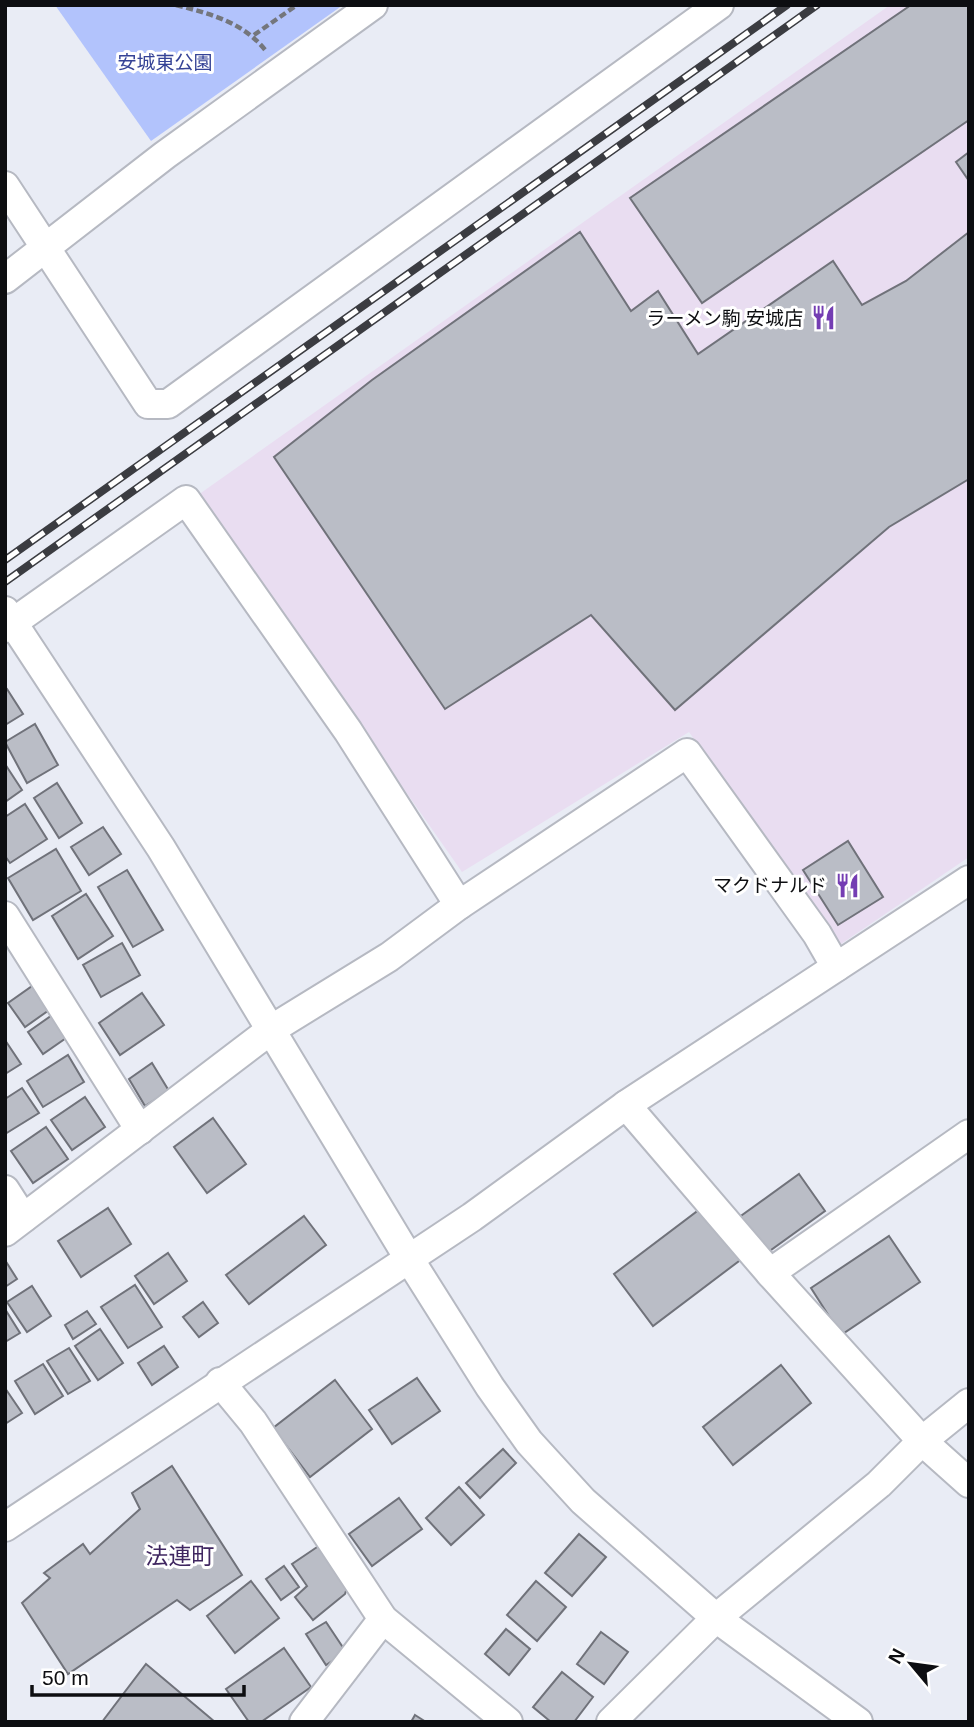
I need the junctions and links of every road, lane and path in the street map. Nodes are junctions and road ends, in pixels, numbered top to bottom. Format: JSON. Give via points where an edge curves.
{"nodes":[{"id":1,"x":176,"y":5,"type":"edge"},
{"id":2,"x":297,"y":5,"type":"edge"},
{"id":3,"x":373,"y":5,"type":"edge"},
{"id":4,"x":719,"y":5,"type":"edge"},
{"id":5,"x":254,"y":35,"type":"junction"},
{"id":6,"x":283,"y":73,"type":"junction"},
{"id":7,"x":5,"y":186,"type":"edge"},
{"id":8,"x":47,"y":250,"type":"junction"},
{"id":9,"x":5,"y":279,"type":"edge"},
{"id":10,"x":8,"y":621,"type":"edge"},
{"id":11,"x":969,"y":880,"type":"edge"},
{"id":12,"x":459,"y":905,"type":"junction"},
{"id":13,"x":5,"y":916,"type":"edge"},
{"id":14,"x":836,"y":967,"type":"junction"},
{"id":15,"x":272,"y":1029,"type":"junction"},
{"id":16,"x":626,"y":1105,"type":"junction"},
{"id":17,"x":140,"y":1130,"type":"junction"},
{"id":18,"x":969,"y":1135,"type":"edge"},
{"id":19,"x":5,"y":1190,"type":"edge"},
{"id":20,"x":14,"y":1225,"type":"edge"},
{"id":21,"x":408,"y":1257,"type":"junction"},
{"id":22,"x":770,"y":1273,"type":"junction"},
{"id":23,"x":219,"y":1382,"type":"junction"},
{"id":24,"x":969,"y":1403,"type":"edge"},
{"id":25,"x":922,"y":1441,"type":"junction"},
{"id":26,"x":969,"y":1483,"type":"edge"},
{"id":27,"x":5,"y":1527,"type":"edge"},
{"id":28,"x":716,"y":1618,"type":"junction"},
{"id":29,"x":383,"y":1619,"type":"junction"},
{"id":30,"x":304,"y":1722,"type":"edge"},
{"id":31,"x":508,"y":1722,"type":"edge"},
{"id":32,"x":611,"y":1722,"type":"edge"},
{"id":33,"x":858,"y":1722,"type":"edge"}],
"edges":[{"from":1,"to":5,"type":"path","via":[[219,16]]},
{"from":2,"to":5,"type":"path"},
{"from":3,"to":6,"type":"street"},
{"from":4,"to":8,"type":"street","via":[[168,404],[148,404]]},
{"from":5,"to":6,"type":"path"},
{"from":6,"to":8,"type":"street","via":[[165,155]]},
{"from":7,"to":8,"type":"street"},
{"from":8,"to":9,"type":"street"},
{"from":10,"to":12,"type":"street","via":[[186,500],[348,730]]},
{"from":10,"to":15,"type":"street","via":[[161,849]]},
{"from":11,"to":14,"type":"street"},
{"from":12,"to":14,"type":"street","via":[[687,753]]},
{"from":12,"to":15,"type":"street","via":[[389,957]]},
{"from":13,"to":17,"type":"street"},
{"from":14,"to":16,"type":"street"},
{"from":15,"to":17,"type":"street"},
{"from":15,"to":21,"type":"street"},
{"from":16,"to":21,"type":"street","via":[[472,1217]]},
{"from":16,"to":22,"type":"street"},
{"from":17,"to":20,"type":"street"},
{"from":18,"to":22,"type":"street"},
{"from":19,"to":20,"type":"street"},
{"from":21,"to":23,"type":"street"},
{"from":21,"to":28,"type":"street","via":[[529,1442],[583,1501]]},
{"from":22,"to":25,"type":"street"},
{"from":23,"to":27,"type":"street"},
{"from":23,"to":29,"type":"street","via":[[253,1422]]},
{"from":24,"to":25,"type":"street"},
{"from":25,"to":26,"type":"street"},
{"from":25,"to":28,"type":"street","via":[[878,1484]]},
{"from":28,"to":32,"type":"street"},
{"from":28,"to":33,"type":"street"},
{"from":29,"to":30,"type":"street"},
{"from":29,"to":31,"type":"street"}]}
